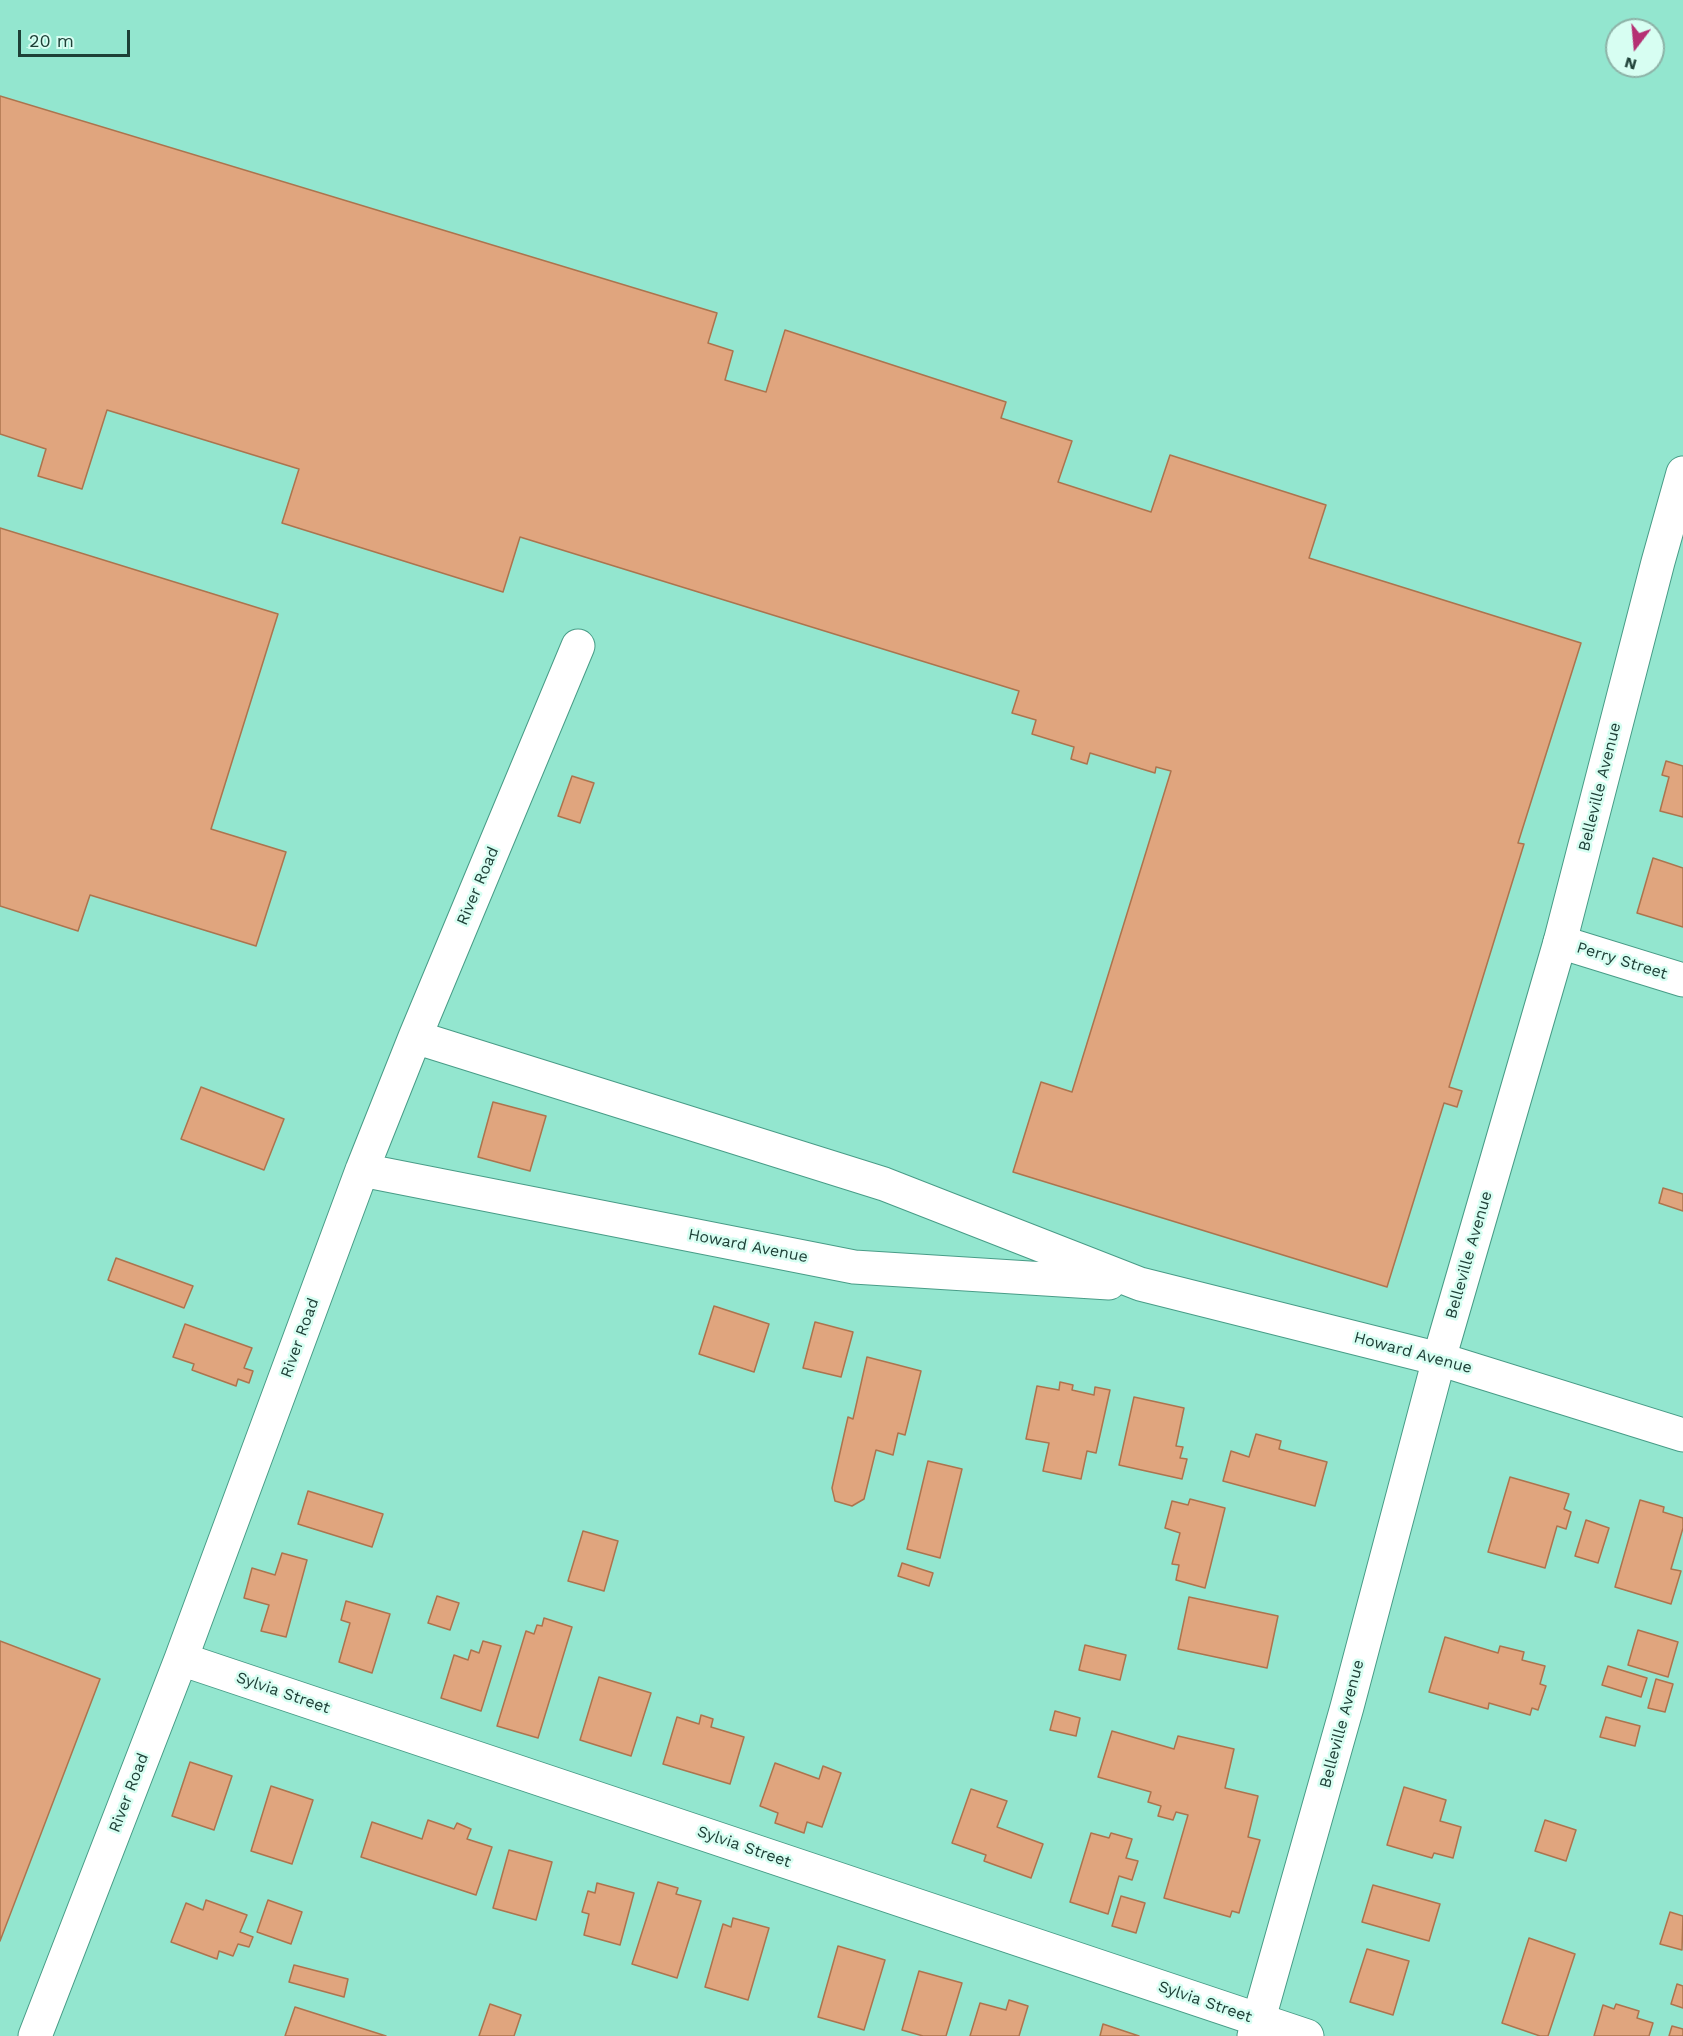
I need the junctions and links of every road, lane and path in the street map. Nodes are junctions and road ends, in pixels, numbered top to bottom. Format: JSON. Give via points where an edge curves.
{"nodes":[{"id":1,"x":1683,"y":473,"type":"edge"},
{"id":2,"x":578,"y":646,"type":"dead end"},
{"id":3,"x":1560,"y":942,"type":"junction"},
{"id":4,"x":1683,"y":980,"type":"edge"},
{"id":5,"x":415,"y":1037,"type":"junction"},
{"id":6,"x":362,"y":1170,"type":"junction"},
{"id":7,"x":1140,"y":1284,"type":"junction"},
{"id":8,"x":1439,"y":1359,"type":"junction"},
{"id":9,"x":1683,"y":1435,"type":"edge"},
{"id":10,"x":181,"y":1659,"type":"junction"},
{"id":11,"x":1257,"y":2028,"type":"edge"},
{"id":12,"x":35,"y":2036,"type":"edge"},
{"id":13,"x":1307,"y":2036,"type":"edge"}],
"edges":[{"from":1,"to":3,"type":"street","name":"Belleville Avenue"},
{"from":2,"to":5,"type":"street","name":"River Road"},
{"from":3,"to":4,"type":"street","name":"Perry Street"},
{"from":3,"to":8,"type":"street","name":"Belleville Avenue"},
{"from":5,"to":6,"type":"street","name":"River Road"},
{"from":5,"to":7,"type":"street","name":"Howard Avenue","via":[[884,1184]]},
{"from":6,"to":7,"type":"street","name":"Howard Avenue","via":[[854,1267]]},
{"from":6,"to":10,"type":"street","name":"River Road"},
{"from":7,"to":8,"type":"street","name":"Howard Avenue"},
{"from":8,"to":9,"type":"street","name":"Howard Avenue"},
{"from":8,"to":11,"type":"street","name":"Belleville Avenue"},
{"from":10,"to":11,"type":"street","name":"Sylvia Street"},
{"from":10,"to":12,"type":"street","name":"River Road"},
{"from":11,"to":13,"type":"street","name":"Sylvia Street"}]}
